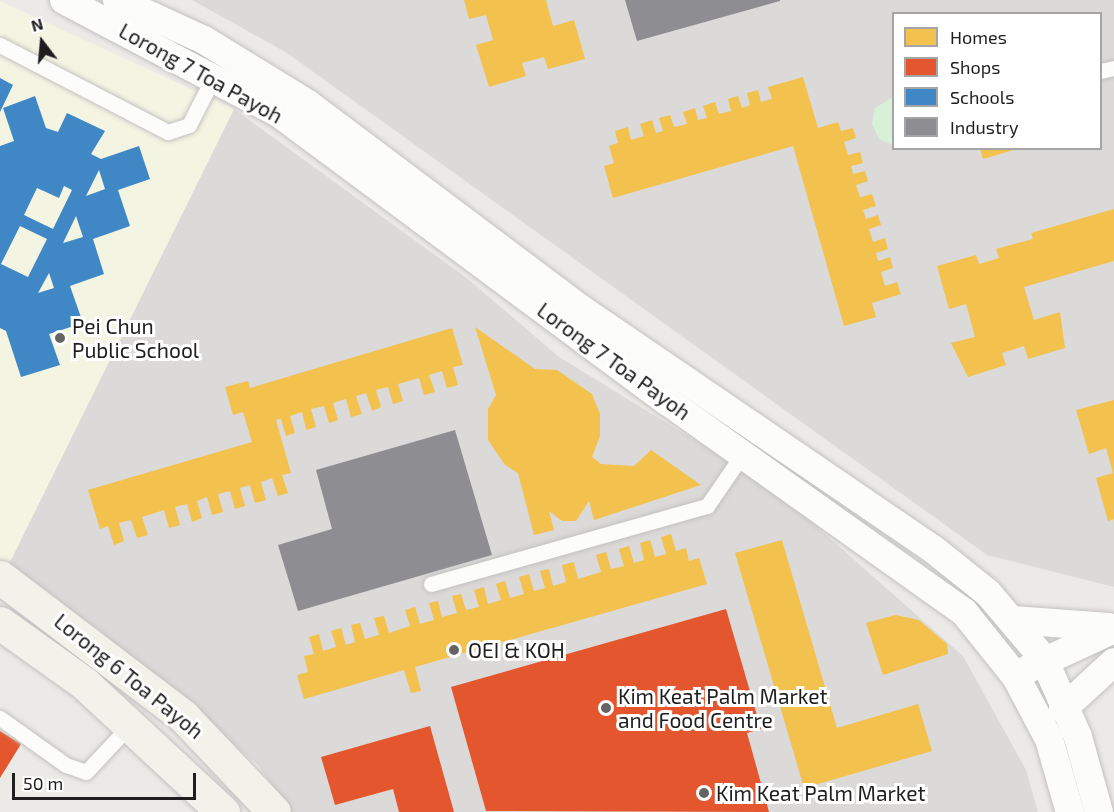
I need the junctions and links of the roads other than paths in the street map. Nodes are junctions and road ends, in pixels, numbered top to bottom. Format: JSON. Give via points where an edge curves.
{"nodes":[{"id":1,"x":64,"y":0,"type":"edge"},
{"id":2,"x":117,"y":0,"type":"edge"},
{"id":3,"x":0,"y":45,"type":"edge"},
{"id":4,"x":214,"y":76,"type":"junction"},
{"id":5,"x":744,"y":452,"type":"junction"},
{"id":6,"x":0,"y":577,"type":"edge"},
{"id":7,"x":431,"y":584,"type":"dead end"},
{"id":8,"x":1012,"y":620,"type":"junction"},
{"id":9,"x":1114,"y":628,"type":"edge"},
{"id":10,"x":3,"y":634,"type":"edge"},
{"id":11,"x":1044,"y":659,"type":"junction"},
{"id":12,"x":1114,"y":662,"type":"edge"},
{"id":13,"x":1017,"y":677,"type":"junction"},
{"id":14,"x":1063,"y":709,"type":"junction"},
{"id":15,"x":0,"y":718,"type":"edge"},
{"id":16,"x":129,"y":726,"type":"junction"},
{"id":17,"x":223,"y":812,"type":"edge"},
{"id":18,"x":274,"y":812,"type":"edge"},
{"id":19,"x":1070,"y":812,"type":"edge"},
{"id":20,"x":1099,"y":812,"type":"edge"}],
"edges":[{"from":1,"to":4,"type":"street","name":"Lorong 7 Toa Payoh"},
{"from":2,"to":8,"type":"street","name":"Lorong 7 Toa Payoh","via":[[204,40],[308,104],[580,309],[933,549]]},
{"from":3,"to":4,"type":"lane","via":[[168,132],[189,125]]},
{"from":4,"to":5,"type":"street","name":"Lorong 7 Toa Payoh","via":[[280,114],[667,401]]},
{"from":5,"to":7,"type":"lane","via":[[707,506]]},
{"from":5,"to":13,"type":"street","name":"Lorong 7 Toa Payoh","via":[[964,612]]},
{"from":6,"to":18,"type":"main road","name":"Lorong 6 Toa Payoh","via":[[183,716]]},
{"from":8,"to":9,"type":"street"},
{"from":8,"to":11,"type":"street","name":"Lorong 7 Toa Payoh"},
{"from":9,"to":11,"type":"street"},
{"from":10,"to":16,"type":"main road","name":"Lorong 6 Toa Payoh","via":[[84,683]]},
{"from":11,"to":13,"type":"street"},
{"from":11,"to":14,"type":"street","name":"Lorong 7 Toa Payoh"},
{"from":12,"to":14,"type":"street"},
{"from":13,"to":19,"type":"street","name":"Lorong 7 Toa Payoh","via":[[1049,739]]},
{"from":14,"to":20,"type":"street","name":"Lorong 7 Toa Payoh","via":[[1078,737]]},
{"from":15,"to":16,"type":"lane","via":[[66,765],[86,772]]},
{"from":16,"to":17,"type":"main road","name":"Lorong 6 Toa Payoh"}]}
